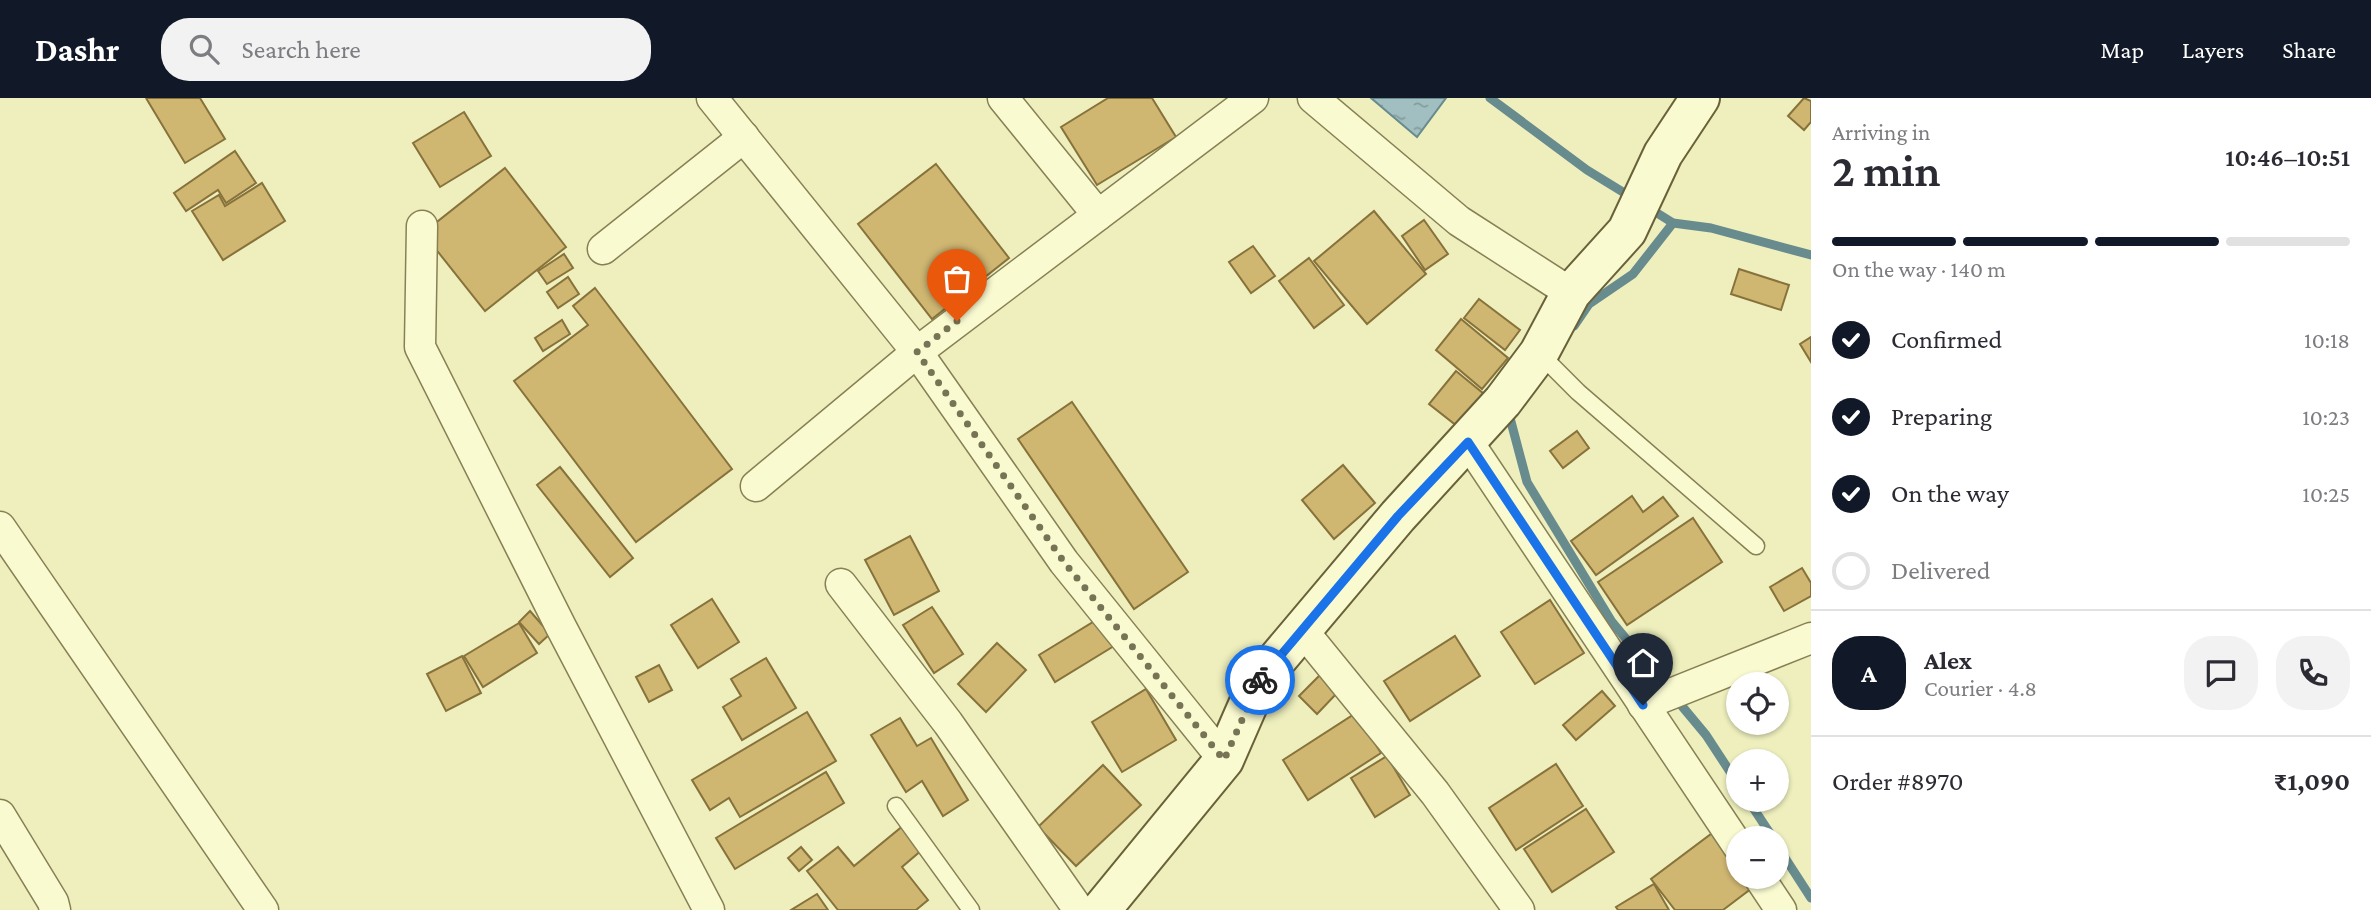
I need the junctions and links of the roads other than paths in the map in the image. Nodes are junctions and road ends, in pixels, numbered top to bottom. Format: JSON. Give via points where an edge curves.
{"nodes":[{"id":1,"x":712,"y":98,"type":"edge"},
{"id":2,"x":1003,"y":98,"type":"edge"},
{"id":3,"x":1253,"y":98,"type":"edge"},
{"id":4,"x":1313,"y":98,"type":"edge"},
{"id":5,"x":1700,"y":98,"type":"edge"},
{"id":6,"x":744,"y":137,"type":"junction"},
{"id":7,"x":1098,"y":215,"type":"junction"},
{"id":8,"x":422,"y":226,"type":"dead end"},
{"id":9,"x":603,"y":249,"type":"dead end"},
{"id":10,"x":1570,"y":293,"type":"junction"},
{"id":11,"x":917,"y":352,"type":"junction"},
{"id":12,"x":1539,"y":354,"type":"junction"},
{"id":13,"x":1468,"y":442,"type":"junction"},
{"id":14,"x":756,"y":485,"type":"dead end"},
{"id":15,"x":0,"y":527,"type":"edge"},
{"id":16,"x":1756,"y":546,"type":"dead end"},
{"id":17,"x":841,"y":584,"type":"dead end"},
{"id":18,"x":1303,"y":631,"type":"junction"},
{"id":19,"x":1811,"y":638,"type":"edge"},
{"id":20,"x":1643,"y":705,"type":"junction"},
{"id":21,"x":1224,"y":760,"type":"junction"},
{"id":22,"x":896,"y":806,"type":"dead end"},
{"id":23,"x":0,"y":816,"type":"edge"},
{"id":24,"x":1726,"y":828,"type":"edge"},
{"id":25,"x":1765,"y":889,"type":"edge"},
{"id":26,"x":1774,"y":908,"type":"edge"},
{"id":27,"x":55,"y":910,"type":"edge"},
{"id":28,"x":263,"y":910,"type":"edge"},
{"id":29,"x":709,"y":910,"type":"edge"},
{"id":30,"x":971,"y":910,"type":"edge"},
{"id":31,"x":1079,"y":910,"type":"edge"},
{"id":32,"x":1101,"y":910,"type":"edge"},
{"id":33,"x":1519,"y":910,"type":"edge"}],
"edges":[{"from":1,"to":6,"type":"street"},
{"from":2,"to":7,"type":"street"},
{"from":3,"to":7,"type":"street"},
{"from":4,"to":10,"type":"street","via":[[1460,221]]},
{"from":5,"to":10,"type":"street","via":[[1663,154],[1627,231]]},
{"from":6,"to":9,"type":"street"},
{"from":6,"to":11,"type":"street"},
{"from":7,"to":11,"type":"street"},
{"from":8,"to":29,"type":"street","via":[[420,346]]},
{"from":10,"to":12,"type":"street"},
{"from":11,"to":14,"type":"street"},
{"from":11,"to":21,"type":"street","via":[[1064,562]]},
{"from":12,"to":13,"type":"street"},
{"from":12,"to":16,"type":"lane"},
{"from":13,"to":18,"type":"street","via":[[1398,516]]},
{"from":13,"to":20,"type":"street"},
{"from":15,"to":28,"type":"street"},
{"from":17,"to":31,"type":"street","via":[[948,723]]},
{"from":18,"to":21,"type":"street","via":[[1258,682]]},
{"from":18,"to":33,"type":"street","via":[[1435,793]]},
{"from":19,"to":20,"type":"street"},
{"from":20,"to":24,"type":"street"},
{"from":21,"to":32,"type":"street"},
{"from":22,"to":30,"type":"lane"},
{"from":23,"to":27,"type":"street"},
{"from":25,"to":26,"type":"street"}]}
